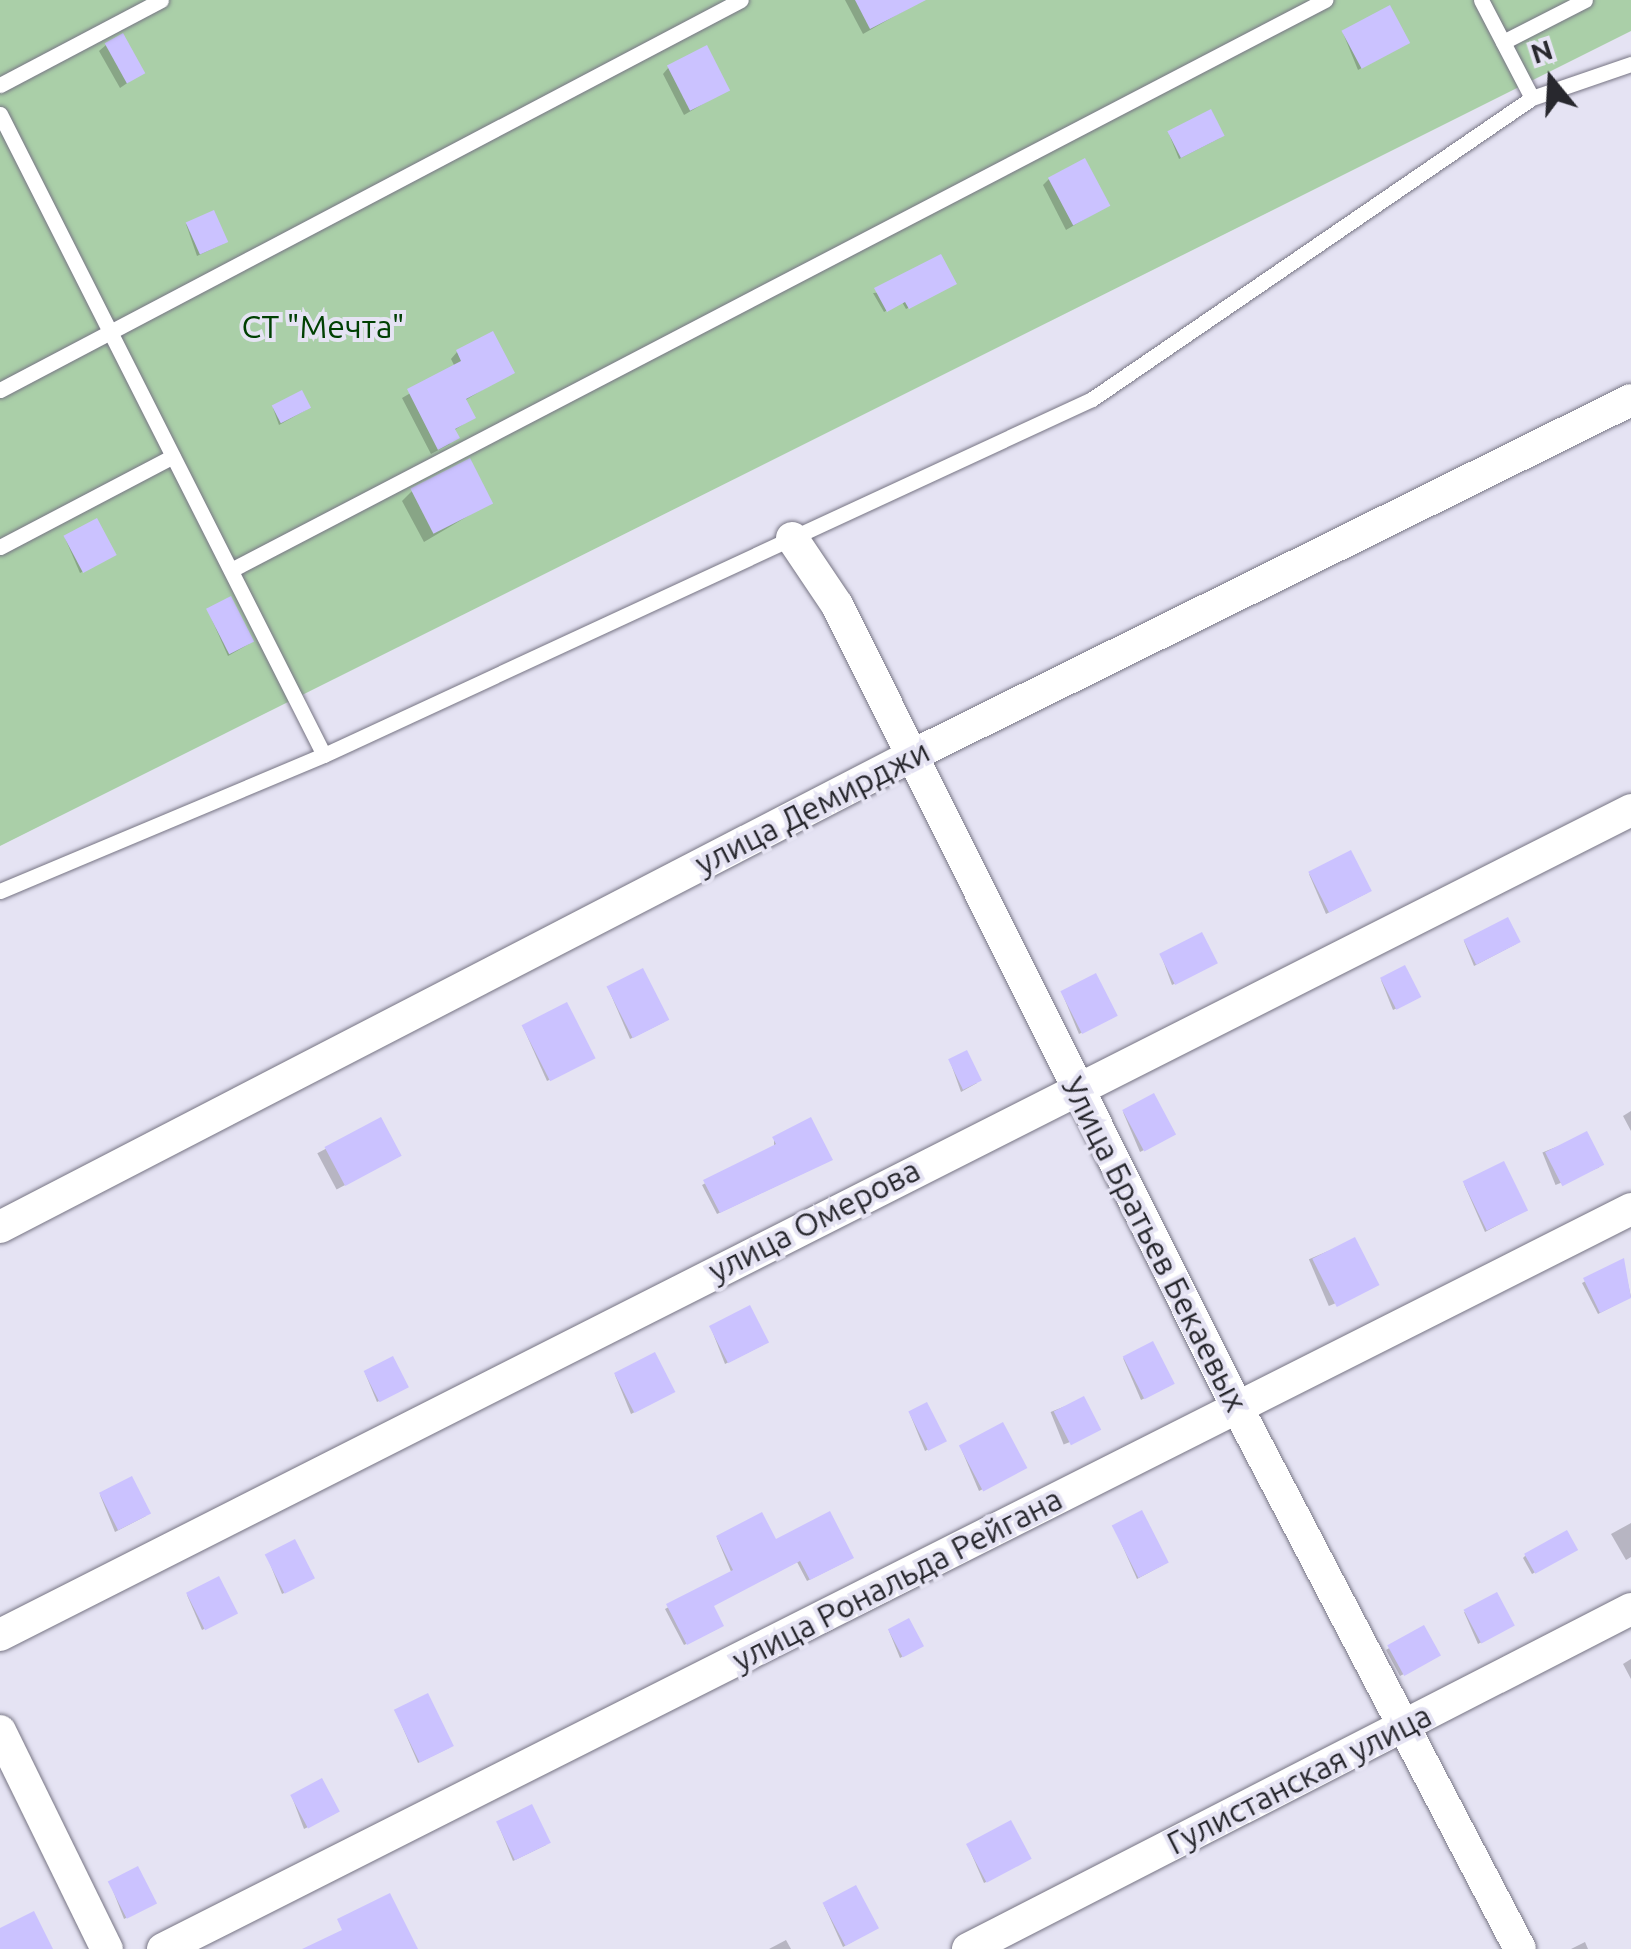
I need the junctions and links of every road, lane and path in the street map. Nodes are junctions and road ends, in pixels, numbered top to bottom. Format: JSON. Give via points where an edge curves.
{"nodes":[{"id":1,"x":162,"y":0,"type":"edge"},
{"id":2,"x":741,"y":0,"type":"edge"},
{"id":3,"x":1325,"y":0,"type":"edge"},
{"id":4,"x":1480,"y":0,"type":"edge"},
{"id":5,"x":1585,"y":0,"type":"edge"},
{"id":6,"x":1503,"y":42,"type":"junction"},
{"id":7,"x":1631,"y":64,"type":"edge"},
{"id":8,"x":0,"y":85,"type":"edge"},
{"id":9,"x":1532,"y":98,"type":"junction"},
{"id":10,"x":0,"y":114,"type":"edge"},
{"id":11,"x":110,"y":332,"type":"junction"},
{"id":12,"x":0,"y":390,"type":"edge"},
{"id":13,"x":1631,"y":400,"type":"edge"},
{"id":14,"x":173,"y":456,"type":"junction"},
{"id":15,"x":792,"y":538,"type":"junction"},
{"id":16,"x":0,"y":548,"type":"edge"},
{"id":17,"x":231,"y":570,"type":"junction"},
{"id":18,"x":324,"y":755,"type":"junction"},
{"id":19,"x":910,"y":757,"type":"junction"},
{"id":20,"x":1631,"y":810,"type":"edge"},
{"id":21,"x":0,"y":891,"type":"edge"},
{"id":22,"x":1076,"y":1087,"type":"junction"},
{"id":23,"x":1631,"y":1208,"type":"edge"},
{"id":24,"x":0,"y":1227,"type":"edge"},
{"id":25,"x":1237,"y":1408,"type":"junction"},
{"id":26,"x":1631,"y":1608,"type":"edge"},
{"id":27,"x":0,"y":1635,"type":"edge"},
{"id":28,"x":1403,"y":1725,"type":"junction"},
{"id":29,"x":0,"y":1732,"type":"edge"},
{"id":30,"x":107,"y":1949,"type":"edge"},
{"id":31,"x":163,"y":1949,"type":"edge"},
{"id":32,"x":968,"y":1949,"type":"edge"},
{"id":33,"x":1520,"y":1949,"type":"edge"}],
"edges":[{"from":1,"to":8,"type":"lane"},
{"from":2,"to":11,"type":"lane"},
{"from":3,"to":17,"type":"lane"},
{"from":4,"to":6,"type":"lane"},
{"from":5,"to":6,"type":"lane"},
{"from":6,"to":9,"type":"lane"},
{"from":7,"to":9,"type":"lane"},
{"from":9,"to":15,"type":"lane","via":[[1092,399]]},
{"from":10,"to":11,"type":"lane"},
{"from":11,"to":12,"type":"lane"},
{"from":11,"to":14,"type":"lane"},
{"from":13,"to":19,"type":"street","name":"улица Демирджи"},
{"from":14,"to":16,"type":"lane"},
{"from":14,"to":17,"type":"lane"},
{"from":15,"to":18,"type":"lane"},
{"from":15,"to":19,"type":"street","name":"Улица Братьев Бекаевых","via":[[838,605]]},
{"from":17,"to":18,"type":"lane"},
{"from":18,"to":21,"type":"lane"},
{"from":19,"to":22,"type":"street","name":"Улица Братьев Бекаевых"},
{"from":19,"to":24,"type":"street","name":"улица Демирджи"},
{"from":20,"to":22,"type":"street","name":"улица Омерова"},
{"from":22,"to":25,"type":"street","name":"Улица Братьев Бекаевых"},
{"from":22,"to":27,"type":"street","name":"улица Омерова"},
{"from":23,"to":25,"type":"street","name":"улица Рональда Рейгана"},
{"from":25,"to":28,"type":"street","name":"Улица Братьев Бекаевых"},
{"from":25,"to":31,"type":"street","name":"улица Рональда Рейгана"},
{"from":26,"to":28,"type":"street","name":"Гулистанская улица"},
{"from":28,"to":32,"type":"street","name":"Гулистанская улица"},
{"from":28,"to":33,"type":"street","name":"Улица Братьев Бекаевых"},
{"from":29,"to":30,"type":"street"}]}
